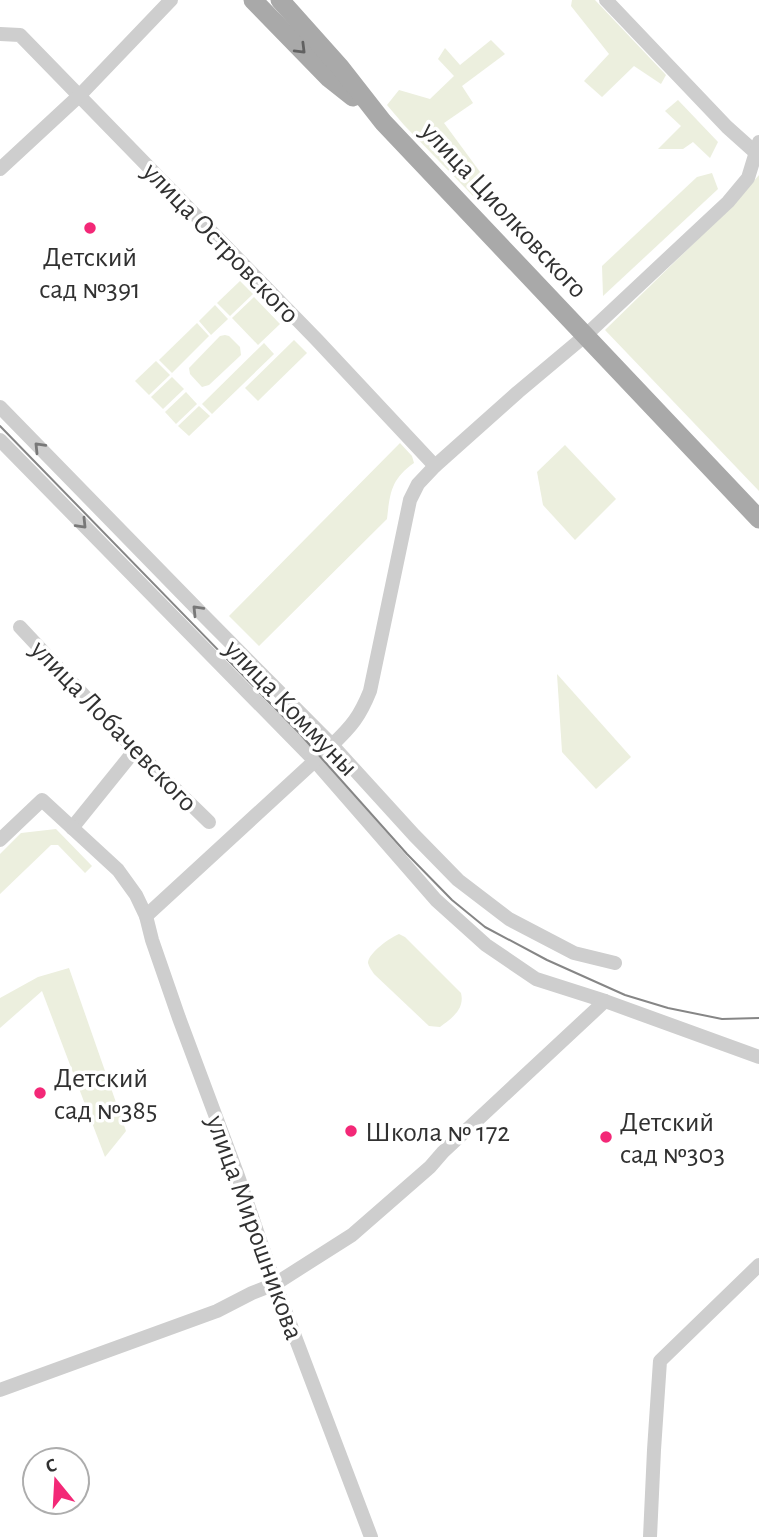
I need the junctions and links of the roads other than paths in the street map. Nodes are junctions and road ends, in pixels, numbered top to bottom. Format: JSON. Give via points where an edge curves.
{"nodes":[{"id":1,"x":171,"y":0,"type":"edge"},
{"id":2,"x":253,"y":0,"type":"edge"},
{"id":3,"x":280,"y":0,"type":"edge"},
{"id":4,"x":606,"y":0,"type":"edge"},
{"id":5,"x":0,"y":34,"type":"edge"},
{"id":6,"x":80,"y":96,"type":"junction"},
{"id":7,"x":383,"y":122,"type":"junction"},
{"id":8,"x":758,"y":147,"type":"edge"},
{"id":9,"x":0,"y":169,"type":"edge"},
{"id":10,"x":586,"y":335,"type":"junction"},
{"id":11,"x":0,"y":407,"type":"edge"},
{"id":12,"x":0,"y":440,"type":"edge"},
{"id":13,"x":435,"y":466,"type":"junction"},
{"id":14,"x":759,"y":519,"type":"edge"},
{"id":15,"x":20,"y":626,"type":"dead end"},
{"id":16,"x":135,"y":750,"type":"junction"},
{"id":17,"x":324,"y":752,"type":"junction"},
{"id":18,"x":209,"y":822,"type":"dead end"},
{"id":19,"x":72,"y":828,"type":"junction"},
{"id":20,"x":0,"y":839,"type":"edge"},
{"id":21,"x":146,"y":916,"type":"junction"},
{"id":22,"x":615,"y":963,"type":"dead end"},
{"id":23,"x":605,"y":1001,"type":"junction"},
{"id":24,"x":759,"y":1057,"type":"edge"},
{"id":25,"x":759,"y":1265,"type":"edge"},
{"id":26,"x":275,"y":1284,"type":"junction"},
{"id":27,"x":0,"y":1390,"type":"edge"},
{"id":28,"x":371,"y":1537,"type":"edge"},
{"id":29,"x":650,"y":1537,"type":"edge"}],
"edges":[{"from":1,"to":6,"type":"street"},
{"from":2,"to":7,"type":"main road","name":"улица Циолковского","one_way":true,"via":[[329,78]]},
{"from":3,"to":7,"type":"main road","name":"улица Циолковского"},
{"from":4,"to":8,"type":"street","via":[[727,127]]},
{"from":5,"to":6,"type":"street","name":"улица Островского","via":[[20,35]]},
{"from":6,"to":9,"type":"street"},
{"from":6,"to":13,"type":"street","name":"улица Островского"},
{"from":7,"to":10,"type":"main road","name":"улица Циолковского"},
{"from":8,"to":10,"type":"street","via":[[748,177],[728,202]]},
{"from":10,"to":13,"type":"street"},
{"from":10,"to":14,"type":"main road","name":"улица Циолковского"},
{"from":17,"to":11,"type":"street","name":"улица Коммуны","one_way":true,"via":[[206,618]]},
{"from":12,"to":17,"type":"street","name":"улица Коммуны","one_way":true},
{"from":13,"to":17,"type":"street","via":[[410,500],[370,691],[353,725]]},
{"from":15,"to":16,"type":"street","name":"улица Лобачевского"},
{"from":16,"to":18,"type":"street","name":"улица Лобачевского"},
{"from":16,"to":19,"type":"street"},
{"from":17,"to":21,"type":"street"},
{"from":17,"to":22,"type":"street","name":"улица Коммуны","via":[[458,880],[509,919],[574,953]]},
{"from":17,"to":23,"type":"street","name":"улица Коммуны","via":[[436,900],[486,945],[536,979]]},
{"from":19,"to":20,"type":"street","name":"улица Мирошникова","via":[[43,800]]},
{"from":19,"to":21,"type":"street","name":"улица Мирошникова","via":[[118,870]]},
{"from":21,"to":26,"type":"street","name":"улица Мирошникова"},
{"from":23,"to":24,"type":"street","name":"улица Коммуны"},
{"from":23,"to":26,"type":"street","via":[[352,1235]]},
{"from":25,"to":29,"type":"street","via":[[660,1361]]},
{"from":26,"to":27,"type":"street","via":[[217,1311]]},
{"from":26,"to":28,"type":"street","name":"улица Мирошникова"}]}
